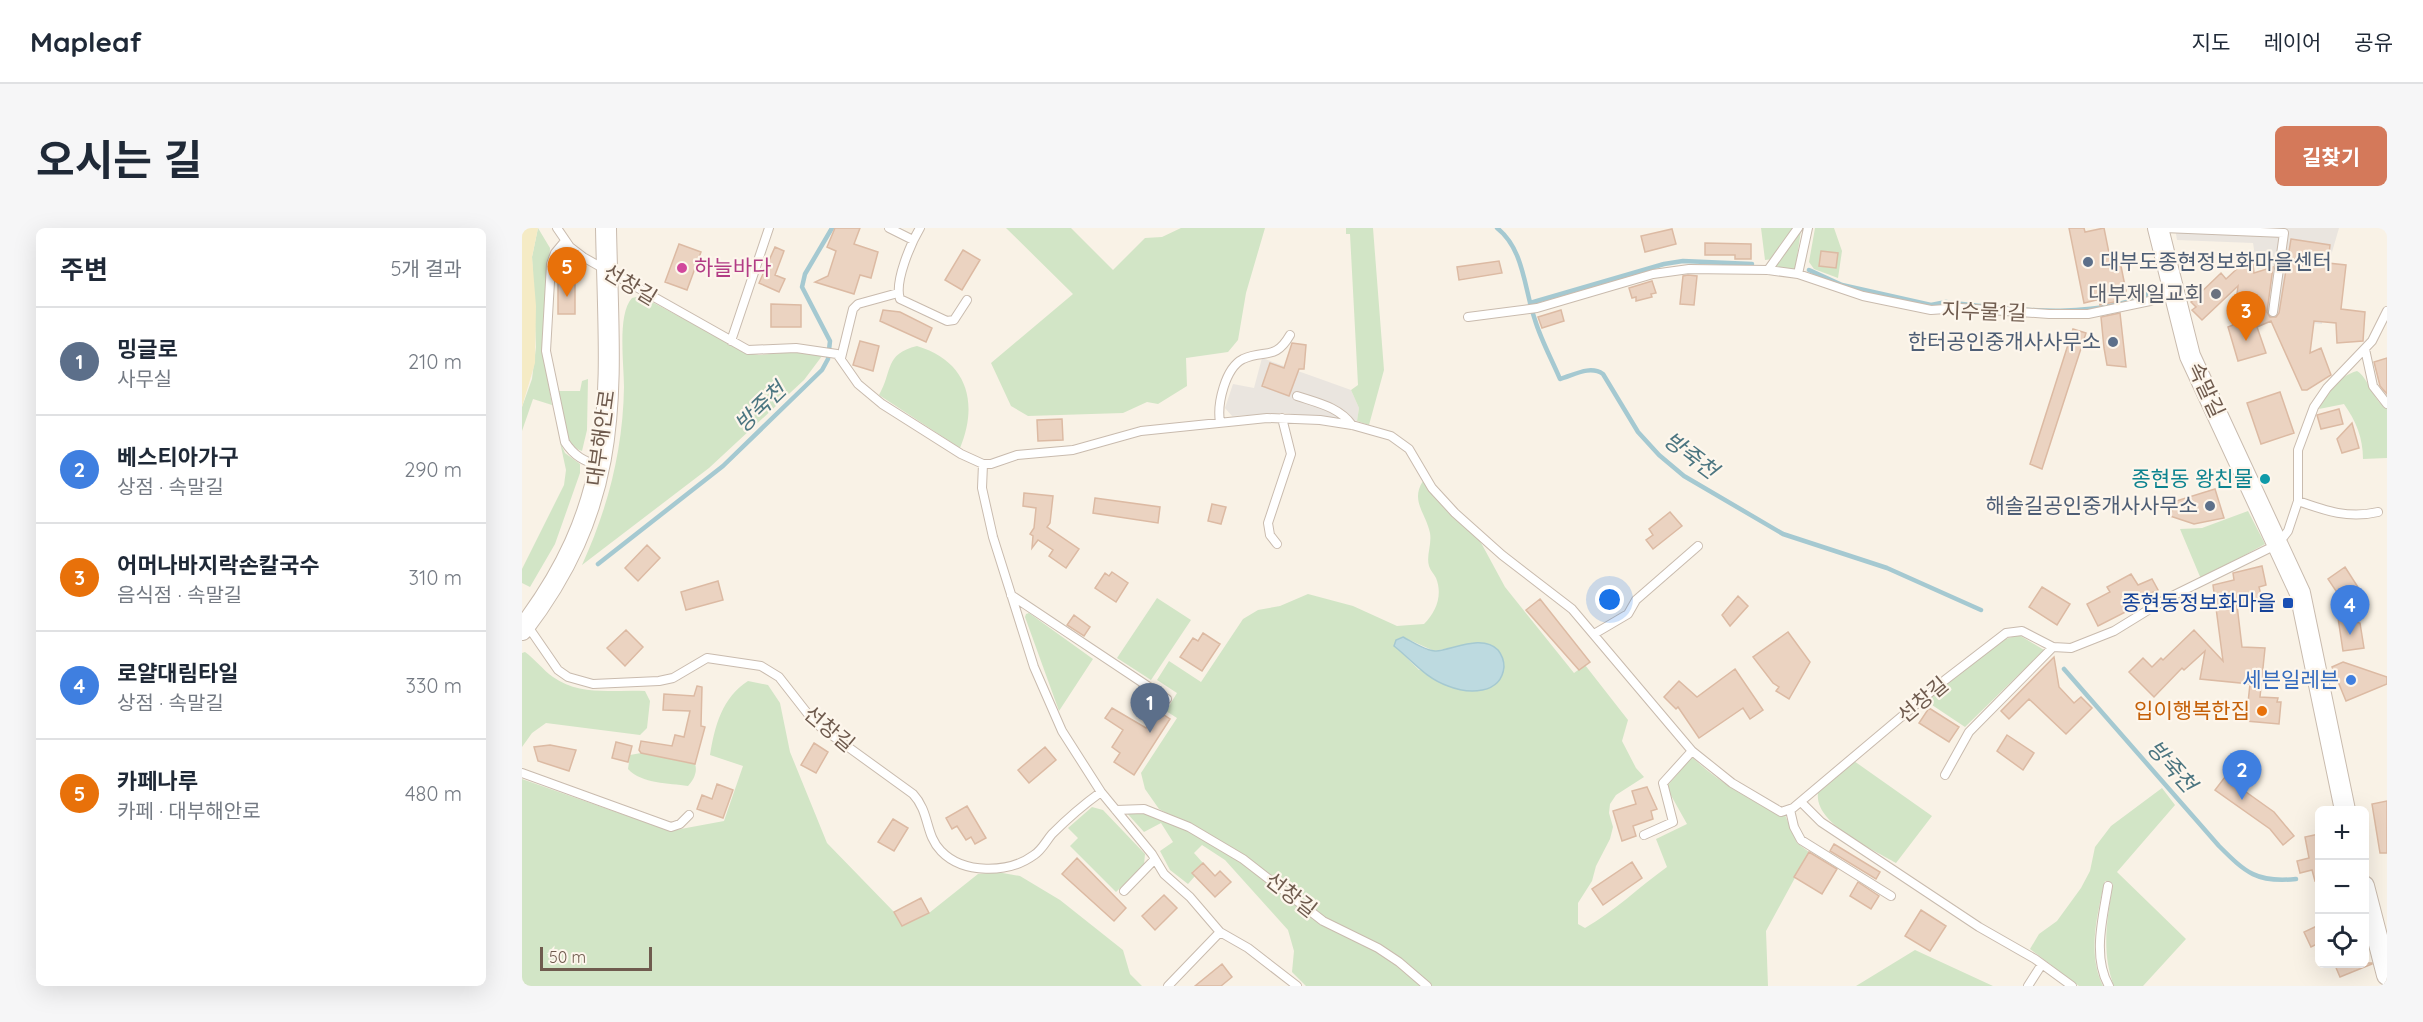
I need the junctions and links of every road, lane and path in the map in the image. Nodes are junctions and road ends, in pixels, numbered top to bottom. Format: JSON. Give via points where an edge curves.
{"nodes":[{"id":1,"x":557,"y":228,"type":"edge"},
{"id":2,"x":606,"y":228,"type":"edge"},
{"id":3,"x":768,"y":228,"type":"edge"},
{"id":4,"x":889,"y":228,"type":"edge"},
{"id":5,"x":921,"y":228,"type":"edge"},
{"id":6,"x":1798,"y":228,"type":"edge"},
{"id":7,"x":1808,"y":228,"type":"edge"},
{"id":8,"x":2158,"y":228,"type":"edge"},
{"id":9,"x":2164,"y":228,"type":"edge"},
{"id":10,"x":913,"y":240,"type":"junction"},
{"id":11,"x":565,"y":241,"type":"junction"},
{"id":12,"x":1768,"y":270,"type":"junction"},
{"id":13,"x":607,"y":272,"type":"junction"},
{"id":14,"x":1798,"y":274,"type":"junction"},
{"id":15,"x":2173,"y":292,"type":"junction"},
{"id":16,"x":898,"y":293,"type":"junction"},
{"id":17,"x":967,"y":300,"type":"dead end"},
{"id":18,"x":2387,"y":311,"type":"edge"},
{"id":19,"x":2273,"y":312,"type":"dead end"},
{"id":20,"x":1468,"y":317,"type":"dead end"},
{"id":21,"x":1290,"y":335,"type":"dead end"},
{"id":22,"x":731,"y":341,"type":"junction"},
{"id":23,"x":2365,"y":350,"type":"junction"},
{"id":24,"x":839,"y":356,"type":"junction"},
{"id":25,"x":1297,"y":396,"type":"dead end"},
{"id":26,"x":2387,"y":404,"type":"edge"},
{"id":27,"x":1282,"y":418,"type":"junction"},
{"id":28,"x":1220,"y":422,"type":"junction"},
{"id":29,"x":1352,"y":425,"type":"junction"},
{"id":30,"x":983,"y":464,"type":"junction"},
{"id":31,"x":601,"y":466,"type":"junction"},
{"id":32,"x":2298,"y":501,"type":"junction"},
{"id":33,"x":2378,"y":512,"type":"dead end"},
{"id":34,"x":1277,"y":544,"type":"dead end"},
{"id":35,"x":2278,"y":544,"type":"junction"},
{"id":36,"x":1698,"y":546,"type":"dead end"},
{"id":37,"x":1011,"y":595,"type":"junction"},
{"id":38,"x":524,"y":627,"type":"edge"},
{"id":39,"x":1594,"y":634,"type":"junction"},
{"id":40,"x":2053,"y":647,"type":"junction"},
{"id":41,"x":1167,"y":699,"type":"dead end"},
{"id":42,"x":1692,"y":751,"type":"junction"},
{"id":43,"x":522,"y":773,"type":"edge"},
{"id":44,"x":1944,"y":775,"type":"dead end"},
{"id":45,"x":1101,"y":792,"type":"junction"},
{"id":46,"x":1801,"y":802,"type":"junction"},
{"id":47,"x":2344,"y":806,"type":"edge"},
{"id":48,"x":1116,"y":810,"type":"junction"},
{"id":49,"x":1790,"y":810,"type":"junction"},
{"id":50,"x":688,"y":815,"type":"dead end"},
{"id":51,"x":1644,"y":835,"type":"dead end"},
{"id":52,"x":1155,"y":859,"type":"junction"},
{"id":53,"x":2108,"y":886,"type":"dead end"},
{"id":54,"x":1124,"y":891,"type":"dead end"},
{"id":55,"x":1891,"y":896,"type":"dead end"},
{"id":56,"x":2369,"y":898,"type":"edge"},
{"id":57,"x":1220,"y":932,"type":"junction"},
{"id":58,"x":2042,"y":964,"type":"junction"},
{"id":59,"x":2387,"y":975,"type":"edge"},
{"id":60,"x":1168,"y":986,"type":"edge"},
{"id":61,"x":1297,"y":986,"type":"edge"},
{"id":62,"x":1427,"y":986,"type":"edge"},
{"id":63,"x":2028,"y":986,"type":"edge"},
{"id":64,"x":2072,"y":986,"type":"edge"},
{"id":65,"x":2109,"y":986,"type":"edge"}],
"edges":[{"from":1,"to":11,"type":"lane","name":"선창길"},
{"from":2,"to":13,"type":"street","name":"대부해안로"},
{"from":3,"to":22,"type":"lane"},
{"from":4,"to":10,"type":"lane"},
{"from":5,"to":10,"type":"lane"},
{"from":6,"to":12,"type":"lane"},
{"from":7,"to":14,"type":"lane"},
{"from":8,"to":15,"type":"street","name":"속말길"},
{"from":9,"to":19,"type":"lane","via":[[2284,233]]},
{"from":10,"to":16,"type":"lane"},
{"from":11,"to":13,"type":"lane","name":"선창길"},
{"from":11,"to":31,"type":"lane","via":[[551,264],[546,351],[565,441],[582,460]]},
{"from":12,"to":14,"type":"lane","name":"지수물1길"},
{"from":12,"to":20,"type":"lane","name":"지수물1길","via":[[1666,271],[1537,308]]},
{"from":13,"to":22,"type":"lane","name":"선창길"},
{"from":13,"to":31,"type":"street","name":"대부해안로","via":[[609,398]]},
{"from":14,"to":15,"type":"lane","name":"지수물1길","via":[[1863,296],[1931,310],[2088,314]]},
{"from":15,"to":35,"type":"street","name":"속말길","via":[[2190,356]]},
{"from":16,"to":17,"type":"lane","via":[[906,304],[947,321],[954,320]]},
{"from":16,"to":24,"type":"lane","via":[[858,304],[853,309]]},
{"from":18,"to":23,"type":"lane"},
{"from":21,"to":28,"type":"lane","via":[[1273,354],[1236,364],[1220,402]]},
{"from":22,"to":24,"type":"lane","name":"선창길","via":[[756,352],[812,349]]},
{"from":23,"to":26,"type":"lane","via":[[2368,374]]},
{"from":23,"to":32,"type":"lane","via":[[2320,396],[2305,426],[2297,458]]},
{"from":24,"to":30,"type":"lane","via":[[858,384],[882,404],[940,442]]},
{"from":25,"to":29,"type":"lane","via":[[1332,408]]},
{"from":27,"to":28,"type":"lane"},
{"from":27,"to":29,"type":"lane"},
{"from":27,"to":34,"type":"lane","via":[[1291,454],[1268,523]]},
{"from":28,"to":30,"type":"lane","via":[[1141,431],[1073,450],[1017,455]]},
{"from":29,"to":39,"type":"lane","via":[[1390,436],[1409,448],[1442,501],[1502,555],[1557,595]]},
{"from":30,"to":37,"type":"lane","via":[[982,488]]},
{"from":31,"to":38,"type":"street","name":"대부해안로","via":[[585,521],[566,565]]},
{"from":32,"to":33,"type":"lane","via":[[2336,514]]},
{"from":32,"to":35,"type":"lane","via":[[2288,531]]},
{"from":35,"to":40,"type":"lane","via":[[2166,598],[2114,631],[2071,648]]},
{"from":35,"to":47,"type":"street","name":"속말길","via":[[2307,617]]},
{"from":36,"to":39,"type":"lane","via":[[1636,600],[1628,614]]},
{"from":37,"to":41,"type":"lane"},
{"from":37,"to":45,"type":"lane","via":[[1048,702]]},
{"from":38,"to":45,"type":"lane","name":"선창길","via":[[558,670],[586,683],[659,681],[673,678],[707,658],[751,663],[770,671],[815,723],[913,794],[925,810],[939,850],[973,869],[1029,858],[1072,814]]},
{"from":39,"to":42,"type":"lane"},
{"from":40,"to":44,"type":"lane","via":[[1969,732]]},
{"from":40,"to":46,"type":"lane","name":"선창길","via":[[2022,631],[2006,633]]},
{"from":42,"to":49,"type":"lane","via":[[1763,802],[1781,812]]},
{"from":42,"to":51,"type":"lane","via":[[1663,783],[1673,822]]},
{"from":43,"to":50,"type":"lane","via":[[671,827]]},
{"from":45,"to":48,"type":"lane"},
{"from":46,"to":49,"type":"lane","name":"선창길"},
{"from":46,"to":58,"type":"lane","via":[[1821,822]]},
{"from":48,"to":52,"type":"lane"},
{"from":48,"to":62,"type":"lane","name":"선창길","via":[[1144,809],[1189,827],[1243,859],[1323,921],[1378,948]]},
{"from":49,"to":55,"type":"lane","via":[[1802,840]]},
{"from":52,"to":54,"type":"lane"},
{"from":52,"to":57,"type":"lane","via":[[1164,874]]},
{"from":53,"to":65,"type":"lane","via":[[2100,964]]},
{"from":56,"to":59,"type":"street","via":[[2379,921]]},
{"from":57,"to":60,"type":"lane"},
{"from":57,"to":61,"type":"lane"},
{"from":58,"to":63,"type":"lane"},
{"from":58,"to":64,"type":"lane"}]}
